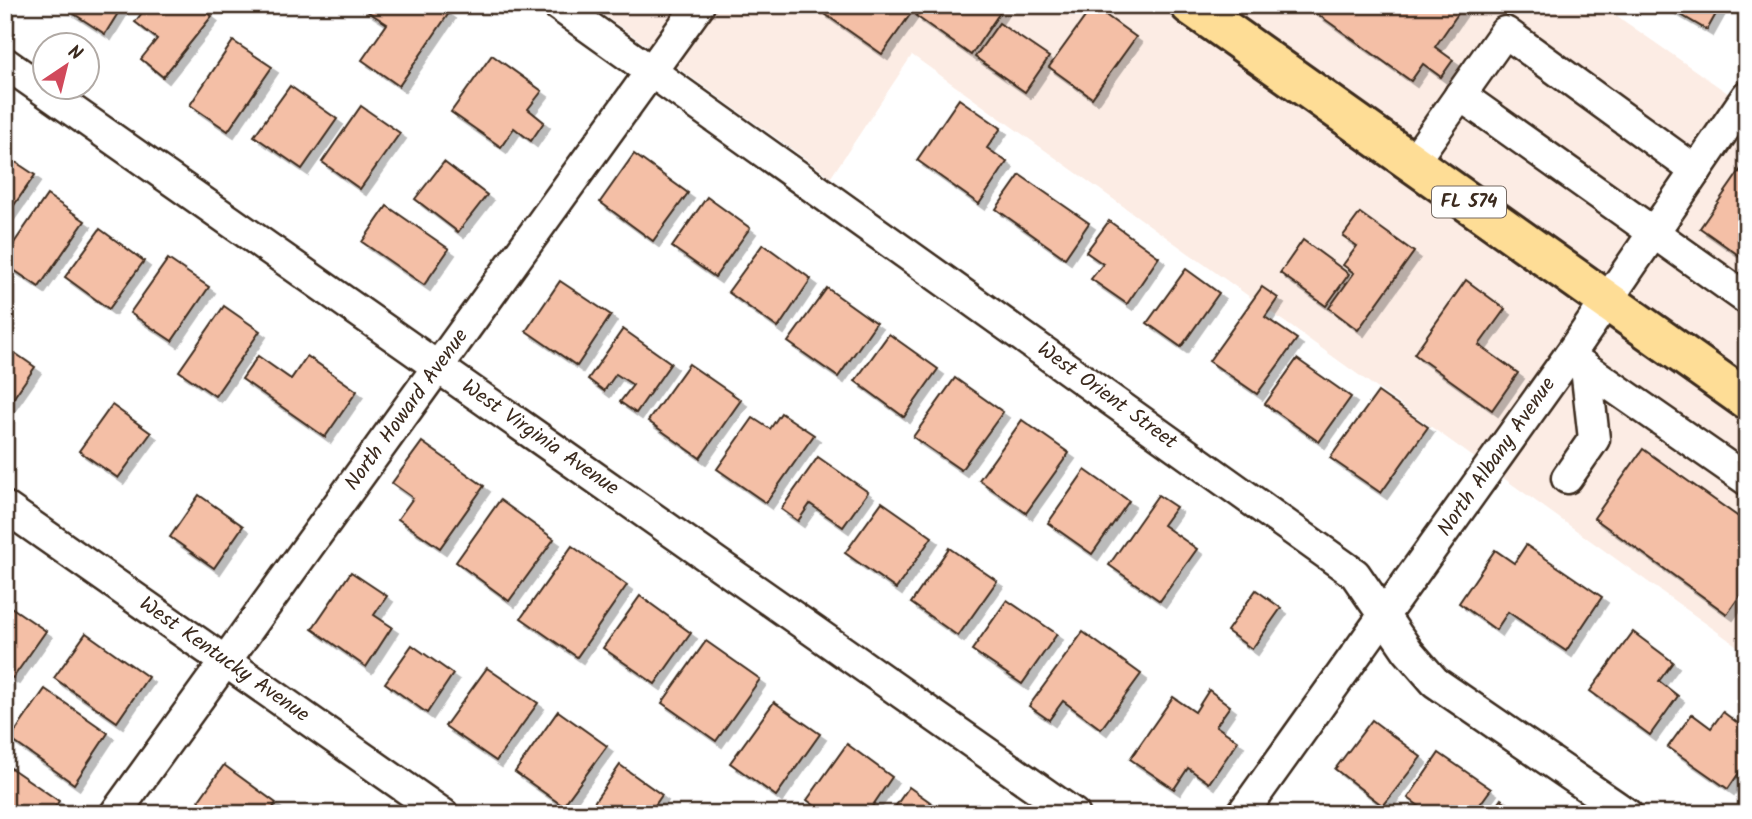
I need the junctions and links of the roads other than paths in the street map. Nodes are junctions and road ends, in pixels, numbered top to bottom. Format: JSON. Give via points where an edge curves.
{"nodes":[{"id":1,"x":558,"y":5,"type":"edge"},
{"id":2,"x":699,"y":5,"type":"edge"},
{"id":3,"x":1191,"y":5,"type":"edge"},
{"id":4,"x":5,"y":63,"type":"edge"},
{"id":5,"x":652,"y":70,"type":"junction"},
{"id":6,"x":1460,"y":95,"type":"junction"},
{"id":7,"x":1747,"y":96,"type":"edge"},
{"id":8,"x":1413,"y":162,"type":"junction"},
{"id":9,"x":1696,"y":171,"type":"junction"},
{"id":10,"x":1653,"y":233,"type":"junction"},
{"id":11,"x":1747,"y":299,"type":"edge"},
{"id":12,"x":1607,"y":301,"type":"junction"},
{"id":13,"x":1577,"y":362,"type":"junction"},
{"id":14,"x":439,"y":366,"type":"junction"},
{"id":15,"x":1747,"y":400,"type":"edge"},
{"id":16,"x":1567,"y":478,"type":"dead end"},
{"id":17,"x":1747,"y":480,"type":"edge"},
{"id":18,"x":5,"y":508,"type":"edge"},
{"id":19,"x":1385,"y":616,"type":"junction"},
{"id":20,"x":227,"y":661,"type":"junction"},
{"id":21,"x":115,"y":814,"type":"edge"},
{"id":22,"x":443,"y":814,"type":"edge"},
{"id":23,"x":1074,"y":814,"type":"edge"},
{"id":24,"x":1242,"y":814,"type":"edge"},
{"id":25,"x":1627,"y":814,"type":"edge"}],
"edges":[{"from":1,"to":5,"type":"street","name":"West Orient Street"},
{"from":2,"to":5,"type":"street","name":"North Howard Avenue"},
{"from":3,"to":8,"type":"main road","number":"FL 574"},
{"from":4,"to":14,"type":"street","name":"West Virginia Avenue"},
{"from":5,"to":14,"type":"street","name":"North Howard Avenue"},
{"from":5,"to":19,"type":"street","name":"West Orient Street","via":[[1355,574]]},
{"from":6,"to":8,"type":"street"},
{"from":6,"to":9,"type":"street","via":[[1505,32]]},
{"from":6,"to":10,"type":"street"},
{"from":7,"to":9,"type":"street","name":"North Albany Avenue"},
{"from":8,"to":12,"type":"main road","number":"FL 574"},
{"from":9,"to":10,"type":"street","name":"North Albany Avenue"},
{"from":10,"to":11,"type":"street"},
{"from":10,"to":12,"type":"street","name":"North Albany Avenue"},
{"from":12,"to":13,"type":"street","name":"North Albany Avenue"},
{"from":12,"to":15,"type":"main road","number":"FL 574"},
{"from":13,"to":16,"type":"street","via":[[1594,439]]},
{"from":13,"to":17,"type":"street"},
{"from":13,"to":19,"type":"street","name":"North Albany Avenue"},
{"from":14,"to":20,"type":"street","name":"North Howard Avenue"},
{"from":14,"to":23,"type":"street","name":"West Virginia Avenue"},
{"from":18,"to":20,"type":"street","name":"West Kentucky Avenue"},
{"from":19,"to":24,"type":"street","name":"North Albany Avenue"},
{"from":19,"to":25,"type":"street","name":"West Orient Street","via":[[1435,682]]},
{"from":20,"to":21,"type":"street","name":"North Howard Avenue"},
{"from":20,"to":22,"type":"street","name":"West Kentucky Avenue"}]}
